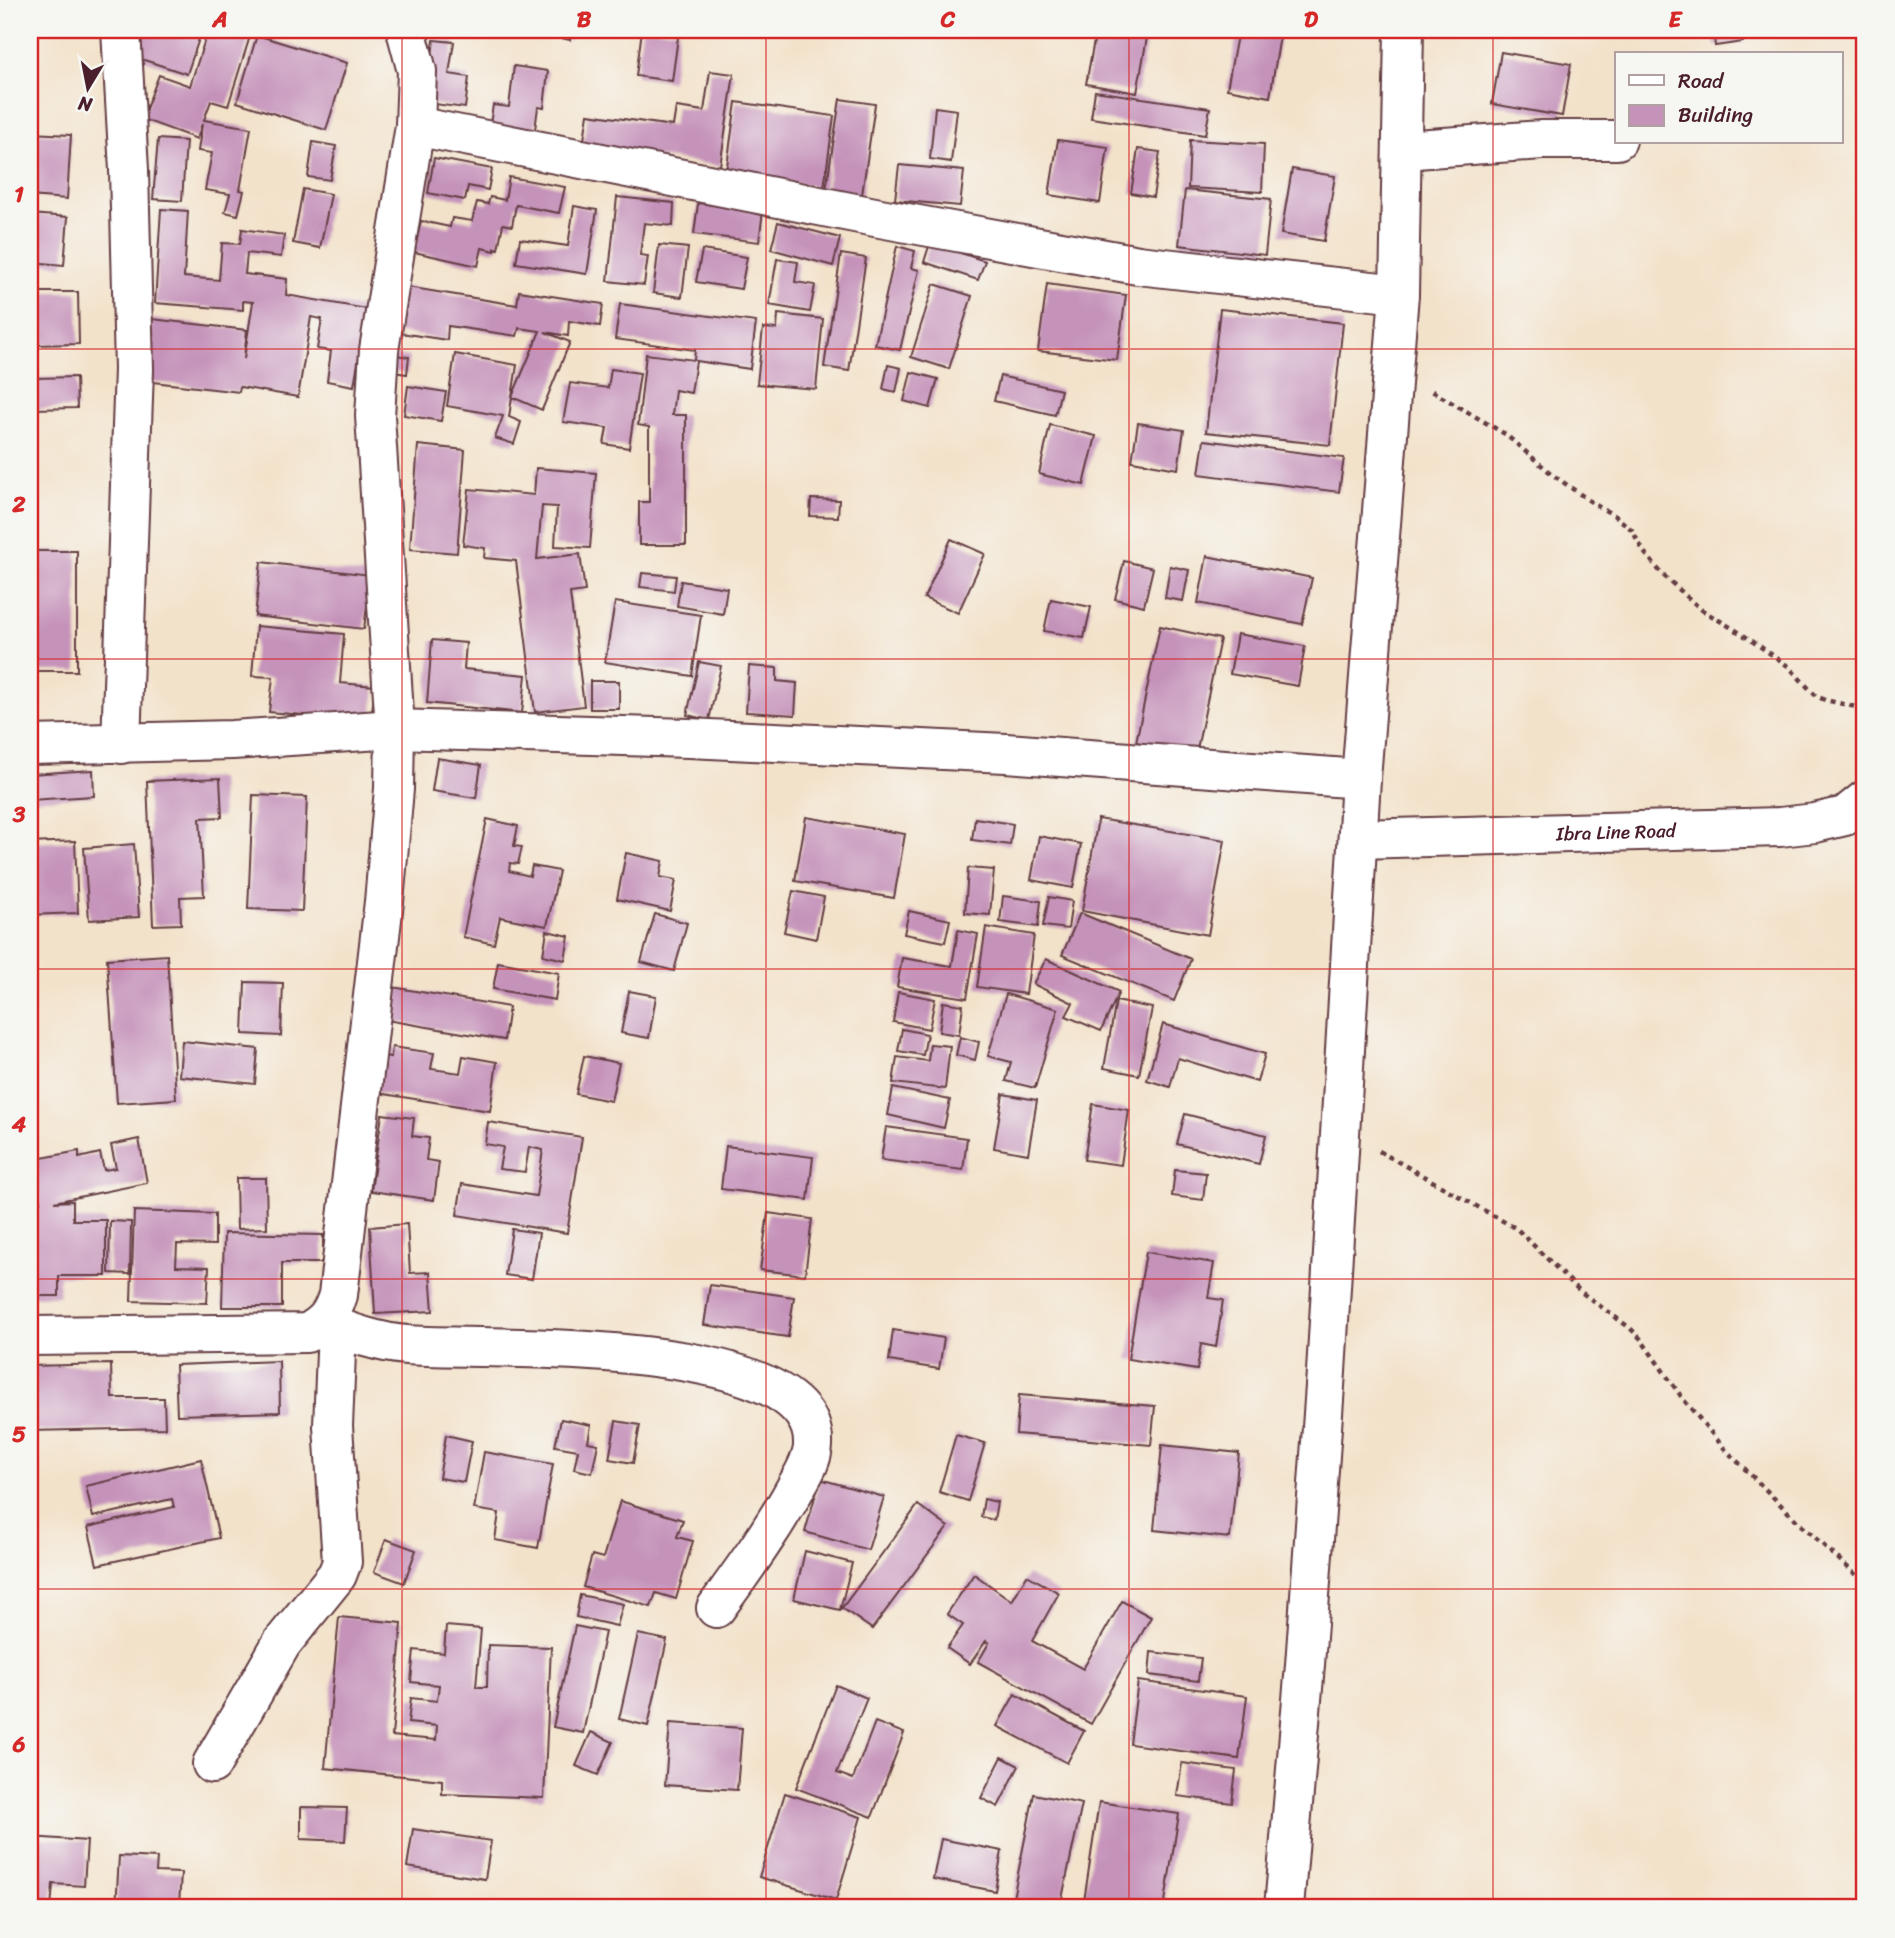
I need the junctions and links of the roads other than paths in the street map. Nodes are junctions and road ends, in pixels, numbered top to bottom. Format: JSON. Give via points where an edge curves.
{"nodes":[{"id":1,"x":121,"y":30,"type":"edge"},
{"id":2,"x":406,"y":30,"type":"edge"},
{"id":3,"x":1404,"y":30,"type":"edge"},
{"id":4,"x":415,"y":126,"type":"junction"},
{"id":5,"x":1615,"y":140,"type":"edge"},
{"id":6,"x":1402,"y":150,"type":"junction"},
{"id":7,"x":1399,"y":294,"type":"junction"},
{"id":8,"x":395,"y":729,"type":"junction"},
{"id":9,"x":121,"y":744,"type":"junction"},
{"id":10,"x":30,"y":745,"type":"edge"},
{"id":11,"x":1361,"y":779,"type":"junction"},
{"id":12,"x":1859,"y":813,"type":"edge"},
{"id":13,"x":1359,"y":839,"type":"junction"},
{"id":14,"x":331,"y":1325,"type":"junction"},
{"id":15,"x":30,"y":1336,"type":"edge"},
{"id":16,"x":716,"y":1608,"type":"dead end"},
{"id":17,"x":212,"y":1764,"type":"dead end"},
{"id":18,"x":1284,"y":1908,"type":"edge"}],
"edges":[{"from":1,"to":9,"type":"street","via":[[134,369]]},
{"from":2,"to":4,"type":"street","via":[[417,71]]},
{"from":3,"to":6,"type":"street"},
{"from":4,"to":7,"type":"street","via":[[1138,265]]},
{"from":4,"to":8,"type":"street","via":[[379,351],[375,416]]},
{"from":5,"to":6,"type":"street"},
{"from":6,"to":7,"type":"street"},
{"from":7,"to":11,"type":"street"},
{"from":8,"to":9,"type":"street"},
{"from":8,"to":11,"type":"street","via":[[1006,753]]},
{"from":8,"to":14,"type":"street","via":[[384,902]]},
{"from":9,"to":10,"type":"street"},
{"from":11,"to":13,"type":"street"},
{"from":12,"to":13,"type":"street","name":"Ibra Line Road","via":[[1780,827]]},
{"from":13,"to":18,"type":"street","via":[[1305,1665]]},
{"from":14,"to":15,"type":"street","via":[[307,1333]]},
{"from":14,"to":16,"type":"street","via":[[405,1345],[514,1346],[659,1357],[725,1370],[798,1403],[811,1423],[813,1447],[805,1470],[771,1532]]},
{"from":14,"to":17,"type":"street","via":[[342,1562],[337,1576],[282,1643]]}]}
